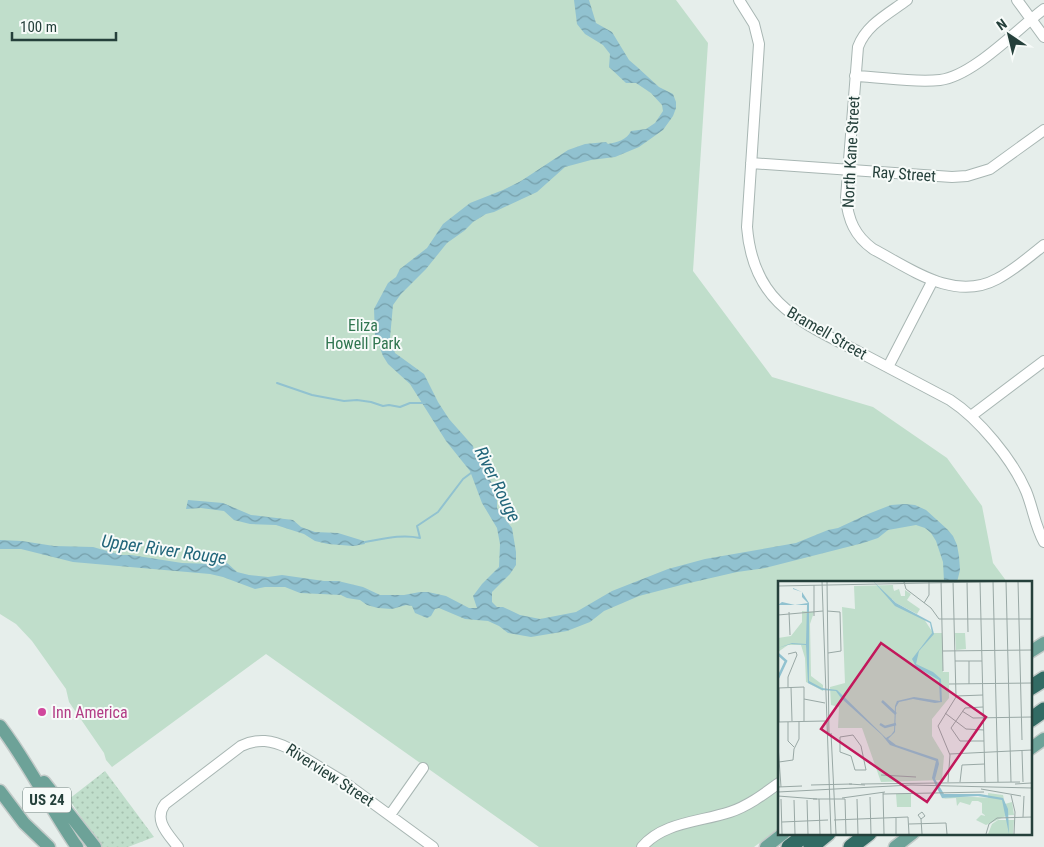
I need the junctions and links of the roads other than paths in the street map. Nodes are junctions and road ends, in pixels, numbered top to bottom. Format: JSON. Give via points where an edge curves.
{"nodes":[{"id":1,"x":907,"y":0,"type":"edge"},
{"id":2,"x":1017,"y":0,"type":"edge"},
{"id":3,"x":744,"y":2,"type":"edge"},
{"id":4,"x":1044,"y":9,"type":"edge"},
{"id":5,"x":1031,"y":19,"type":"junction"},
{"id":6,"x":1044,"y":37,"type":"edge"},
{"id":7,"x":855,"y":76,"type":"junction"},
{"id":8,"x":1044,"y":130,"type":"edge"},
{"id":9,"x":751,"y":163,"type":"junction"},
{"id":10,"x":848,"y":170,"type":"junction"},
{"id":11,"x":1044,"y":246,"type":"edge"},
{"id":12,"x":933,"y":280,"type":"junction"},
{"id":13,"x":1044,"y":361,"type":"edge"},
{"id":14,"x":888,"y":367,"type":"junction"},
{"id":15,"x":971,"y":416,"type":"junction"},
{"id":16,"x":1044,"y":542,"type":"edge"},
{"id":17,"x":1044,"y":642,"type":"edge"},
{"id":18,"x":1032,"y":651,"type":"edge"},
{"id":19,"x":1044,"y":679,"type":"edge"},
{"id":20,"x":1032,"y":687,"type":"edge"},
{"id":21,"x":0,"y":726,"type":"edge"},
{"id":22,"x":1044,"y":739,"type":"edge"},
{"id":23,"x":1032,"y":748,"type":"edge"},
{"id":24,"x":19,"y":751,"type":"junction"},
{"id":25,"x":423,"y":768,"type":"dead end"},
{"id":26,"x":778,"y":784,"type":"edge"},
{"id":27,"x":0,"y":791,"type":"edge"},
{"id":28,"x":390,"y":815,"type":"junction"},
{"id":29,"x":24,"y":824,"type":"junction"},
{"id":30,"x":783,"y":834,"type":"edge"},
{"id":31,"x":807,"y":834,"type":"edge"},
{"id":32,"x":827,"y":834,"type":"edge"},
{"id":33,"x":868,"y":834,"type":"edge"},
{"id":34,"x":911,"y":834,"type":"edge"},
{"id":35,"x":40,"y":847,"type":"edge"},
{"id":36,"x":49,"y":847,"type":"edge"},
{"id":37,"x":77,"y":847,"type":"edge"},
{"id":38,"x":95,"y":847,"type":"edge"},
{"id":39,"x":178,"y":847,"type":"edge"},
{"id":40,"x":433,"y":847,"type":"edge"},
{"id":41,"x":642,"y":847,"type":"edge"},
{"id":42,"x":766,"y":847,"type":"edge"},
{"id":43,"x":789,"y":847,"type":"edge"},
{"id":44,"x":811,"y":847,"type":"edge"},
{"id":45,"x":851,"y":847,"type":"edge"},
{"id":46,"x":895,"y":847,"type":"edge"}],
"edges":[{"from":1,"to":7,"type":"street","name":"North Kane Street","via":[[863,35],[858,47]]},
{"from":2,"to":5,"type":"street"},
{"from":3,"to":9,"type":"street","name":"Bramell Street","via":[[759,44]]},
{"from":4,"to":5,"type":"street"},
{"from":5,"to":6,"type":"street"},
{"from":5,"to":7,"type":"street","via":[[972,68],[952,78],[928,81]]},
{"from":7,"to":10,"type":"street","name":"North Kane Street"},
{"from":8,"to":10,"type":"street","name":"Ray Street","via":[[990,169],[966,176]]},
{"from":9,"to":10,"type":"street","name":"Ray Street"},
{"from":9,"to":14,"type":"street","name":"Bramell Street","via":[[748,238],[766,288],[799,320]]},
{"from":10,"to":12,"type":"street","name":"North Kane Street","via":[[847,210],[859,237],[873,249]]},
{"from":11,"to":12,"type":"street","name":"North Kane Street","via":[[988,283],[956,287]]},
{"from":12,"to":14,"type":"street"},
{"from":13,"to":15,"type":"street"},
{"from":14,"to":15,"type":"street","name":"Bramell Street","via":[[950,400]]},
{"from":15,"to":16,"type":"street","name":"Bramell Street","via":[[1019,477]]},
{"from":17,"to":18,"type":"main road"},
{"from":19,"to":20,"type":"highway"},
{"from":21,"to":24,"type":"main road","number":"US 24"},
{"from":22,"to":23,"type":"main road"},
{"from":24,"to":37,"type":"main road","number":"US 24"},
{"from":24,"to":38,"type":"main road"},
{"from":25,"to":28,"type":"street"},
{"from":26,"to":41,"type":"street","via":[[731,812],[670,828],[652,837]]},
{"from":27,"to":29,"type":"main road","number":"US 24"},
{"from":28,"to":39,"type":"street","name":"Riverview Street","via":[[288,748],[258,740],[242,746],[165,804],[160,815],[162,824]]},
{"from":28,"to":40,"type":"street","name":"Riverview Street"},
{"from":29,"to":35,"type":"main road"},
{"from":29,"to":36,"type":"main road","number":"US 24"},
{"from":30,"to":42,"type":"main road"},
{"from":31,"to":43,"type":"highway"},
{"from":32,"to":44,"type":"highway"},
{"from":33,"to":45,"type":"highway"},
{"from":34,"to":46,"type":"main road"}]}
